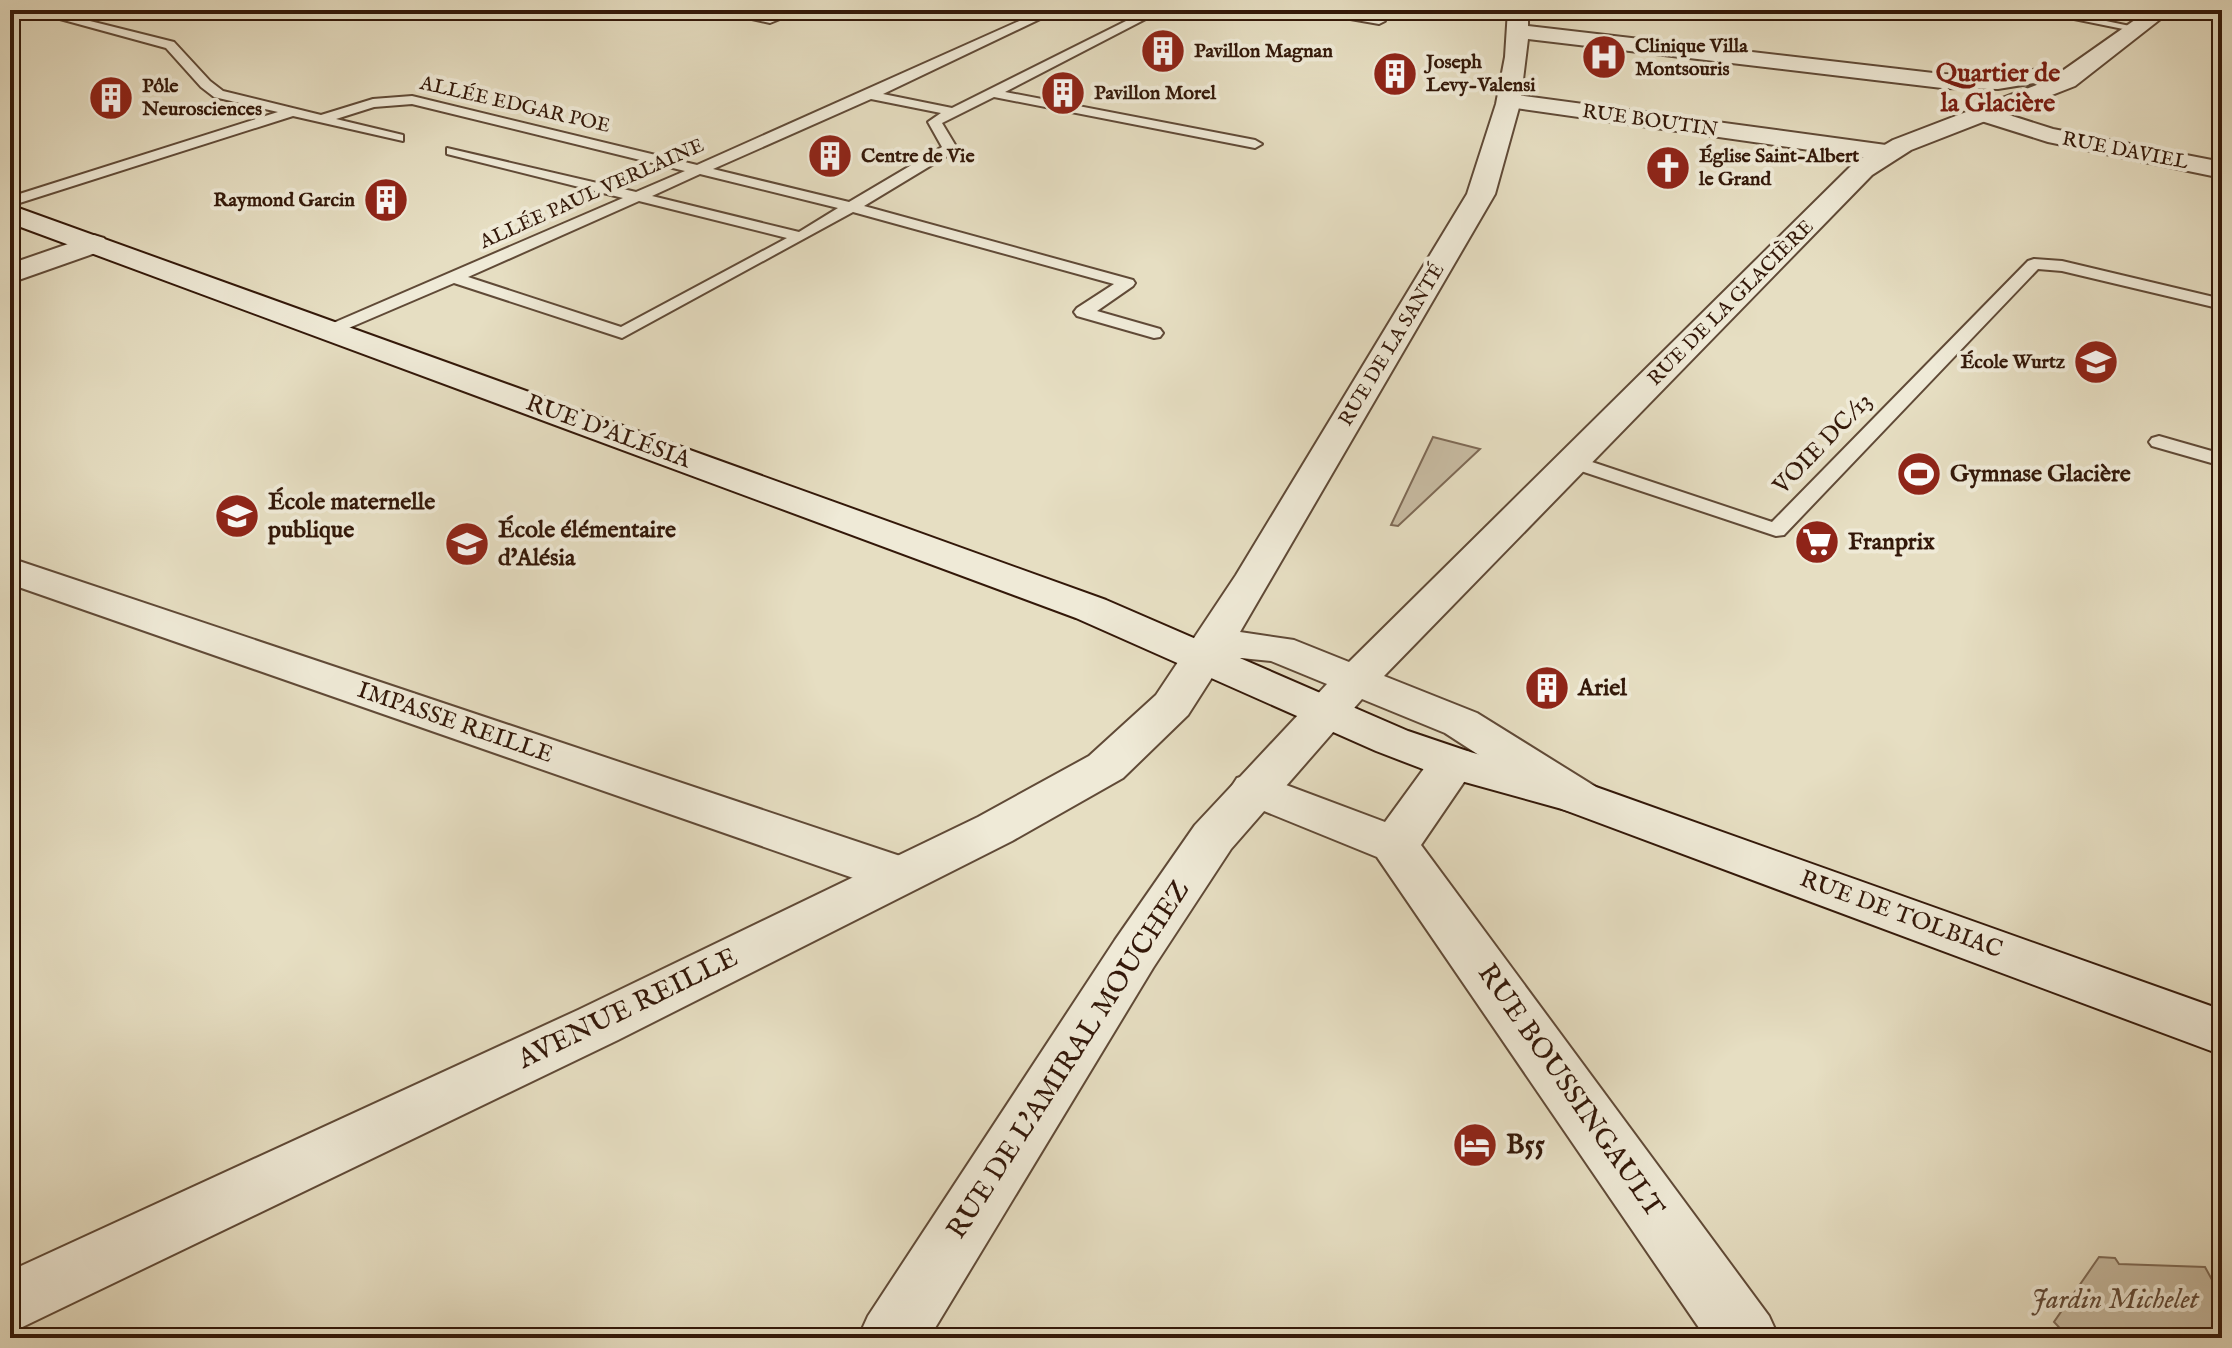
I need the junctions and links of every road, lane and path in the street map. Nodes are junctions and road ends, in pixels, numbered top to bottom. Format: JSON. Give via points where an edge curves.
{"nodes":[{"id":1,"x":717,"y":10,"type":"edge"},
{"id":2,"x":796,"y":10,"type":"edge"},
{"id":3,"x":856,"y":10,"type":"edge"},
{"id":4,"x":919,"y":10,"type":"edge"},
{"id":5,"x":934,"y":10,"type":"edge"},
{"id":6,"x":1053,"y":10,"type":"edge"},
{"id":7,"x":1157,"y":10,"type":"edge"},
{"id":8,"x":1305,"y":10,"type":"edge"},
{"id":9,"x":2036,"y":10,"type":"edge"},
{"id":10,"x":2162,"y":10,"type":"edge"},
{"id":11,"x":48,"y":12,"type":"edge"},
{"id":12,"x":950,"y":13,"type":"dead end"},
{"id":13,"x":993,"y":20,"type":"dead end"},
{"id":14,"x":1518,"y":20,"type":"edge"},
{"id":15,"x":1379,"y":21,"type":"dead end"},
{"id":16,"x":1020,"y":25,"type":"junction"},
{"id":17,"x":2138,"y":29,"type":"junction"},
{"id":18,"x":2086,"y":65,"type":"junction"},
{"id":19,"x":1942,"y":81,"type":"junction"},
{"id":20,"x":992,"y":93,"type":"junction"},
{"id":21,"x":870,"y":95,"type":"junction"},
{"id":22,"x":1510,"y":101,"type":"junction"},
{"id":23,"x":292,"y":112,"type":"junction"},
{"id":24,"x":954,"y":112,"type":"junction"},
{"id":25,"x":1984,"y":114,"type":"junction"},
{"id":26,"x":322,"y":119,"type":"junction"},
{"id":27,"x":398,"y":138,"type":"dead end"},
{"id":28,"x":1255,"y":144,"type":"dead end"},
{"id":29,"x":452,"y":151,"type":"dead end"},
{"id":30,"x":1886,"y":153,"type":"junction"},
{"id":31,"x":698,"y":169,"type":"junction"},
{"id":32,"x":2222,"y":170,"type":"edge"},
{"id":33,"x":637,"y":196,"type":"junction"},
{"id":34,"x":10,"y":202,"type":"edge"},
{"id":35,"x":853,"y":207,"type":"junction"},
{"id":36,"x":10,"y":213,"type":"edge"},
{"id":37,"x":801,"y":237,"type":"junction"},
{"id":38,"x":94,"y":244,"type":"junction"},
{"id":39,"x":10,"y":274,"type":"edge"},
{"id":40,"x":453,"y":277,"type":"junction"},
{"id":41,"x":2222,"y":304,"type":"edge"},
{"id":42,"x":330,"y":331,"type":"junction"},
{"id":43,"x":1154,"y":333,"type":"dead end"},
{"id":44,"x":2159,"y":442,"type":"dead end"},
{"id":45,"x":2222,"y":460,"type":"edge"},
{"id":46,"x":1573,"y":462,"type":"junction"},
{"id":47,"x":10,"y":570,"type":"edge"},
{"id":48,"x":1203,"y":656,"type":"junction"},
{"id":49,"x":1342,"y":694,"type":"junction"},
{"id":50,"x":1453,"y":763,"type":"junction"},
{"id":51,"x":1254,"y":789,"type":"junction"},
{"id":52,"x":1579,"y":798,"type":"junction"},
{"id":53,"x":1395,"y":845,"type":"junction"},
{"id":54,"x":900,"y":875,"type":"junction"},
{"id":55,"x":2222,"y":1033,"type":"edge"},
{"id":56,"x":10,"y":1303,"type":"edge"},
{"id":57,"x":892,"y":1338,"type":"edge"},
{"id":58,"x":1745,"y":1338,"type":"edge"}],
"edges":[{"from":1,"to":2,"type":"lane","via":[[770,20]]},
{"from":3,"to":4,"type":"lane"},
{"from":5,"to":12,"type":"lane"},
{"from":6,"to":16,"type":"lane","name":"ALLÉE PAUL VERLAINE"},
{"from":7,"to":20,"type":"lane"},
{"from":8,"to":15,"type":"lane"},
{"from":9,"to":17,"type":"lane"},
{"from":10,"to":17,"type":"street","name":"RUE DE LA GLACIÈRE"},
{"from":11,"to":23,"type":"lane","via":[[170,45],[211,90]]},
{"from":13,"to":16,"type":"lane"},
{"from":14,"to":19,"type":"street"},
{"from":14,"to":22,"type":"street","name":"RUE DE LA SANTÉ"},
{"from":16,"to":21,"type":"lane","name":"ALLÉE PAUL VERLAINE"},
{"from":17,"to":18,"type":"street","name":"RUE DE LA GLACIÈRE"},
{"from":18,"to":19,"type":"street","via":[[2026,79]]},
{"from":18,"to":25,"type":"street","name":"RUE DE LA GLACIÈRE","via":[[2067,81]]},
{"from":19,"to":25,"type":"street","via":[[1981,105]]},
{"from":20,"to":24,"type":"lane"},
{"from":20,"to":28,"type":"lane"},
{"from":21,"to":24,"type":"lane"},
{"from":21,"to":31,"type":"lane","name":"ALLÉE PAUL VERLAINE"},
{"from":22,"to":30,"type":"street","name":"RUE BOUTIN"},
{"from":22,"to":48,"type":"street","name":"RUE DE LA SANTÉ","via":[[1481,194]]},
{"from":23,"to":26,"type":"lane"},
{"from":23,"to":34,"type":"lane"},
{"from":24,"to":35,"type":"lane","via":[[935,122],[950,148]]},
{"from":25,"to":30,"type":"street","name":"RUE DE LA GLACIÈRE"},
{"from":25,"to":32,"type":"street","name":"RUE DAVIEL","via":[[2048,135]]},
{"from":26,"to":27,"type":"lane"},
{"from":26,"to":31,"type":"lane","name":"ALLÉE EDGAR POE","via":[[373,103],[412,100]]},
{"from":29,"to":33,"type":"lane"},
{"from":30,"to":46,"type":"street","name":"RUE DE LA GLACIÈRE","via":[[1863,169]]},
{"from":31,"to":33,"type":"lane","name":"ALLÉE PAUL VERLAINE"},
{"from":31,"to":35,"type":"lane","name":"ALLÉE EDGAR POE"},
{"from":33,"to":37,"type":"lane"},
{"from":33,"to":40,"type":"lane","name":"ALLÉE PAUL VERLAINE"},
{"from":35,"to":37,"type":"lane"},
{"from":35,"to":43,"type":"lane","name":"ALLÉE EDGAR POE","via":[[1127,283],[1083,312]]},
{"from":36,"to":38,"type":"street","name":"RUE D'ALÉSIA"},
{"from":37,"to":40,"type":"lane","via":[[622,333]]},
{"from":38,"to":39,"type":"street"},
{"from":38,"to":42,"type":"street","name":"RUE D'ALÉSIA"},
{"from":40,"to":42,"type":"lane","name":"ALLÉE PAUL VERLAINE"},
{"from":41,"to":46,"type":"lane","name":"VOIE DC/13","via":[[2034,264],[1776,530]]},
{"from":42,"to":48,"type":"street","name":"RUE D'ALÉSIA","via":[[1091,609]]},
{"from":44,"to":45,"type":"lane"},
{"from":46,"to":49,"type":"street","name":"RUE DE LA GLACIÈRE"},
{"from":47,"to":54,"type":"street","name":"IMPASSE REILLE"},
{"from":48,"to":49,"type":"street","name":"RUE D'ALÉSIA"},
{"from":48,"to":54,"type":"street","name":"AVENUE REILLE","via":[[1172,705],[1106,767]]},
{"from":49,"to":50,"type":"street","via":[[1392,741]]},
{"from":49,"to":51,"type":"street","name":"RUE DE L'AMIRAL MOUCHEZ"},
{"from":49,"to":52,"type":"street","via":[[1461,723]]},
{"from":50,"to":52,"type":"street"},
{"from":50,"to":53,"type":"street"},
{"from":51,"to":53,"type":"street"},
{"from":51,"to":57,"type":"street","name":"RUE DE L'AMIRAL MOUCHEZ","via":[[1213,837],[1150,929]]},
{"from":52,"to":55,"type":"street","name":"RUE DE TOLBIAC"},
{"from":53,"to":58,"type":"street","name":"RUE BOUSSINGAULT"},
{"from":54,"to":56,"type":"street","name":"AVENUE REILLE","via":[[598,1025]]}]}
